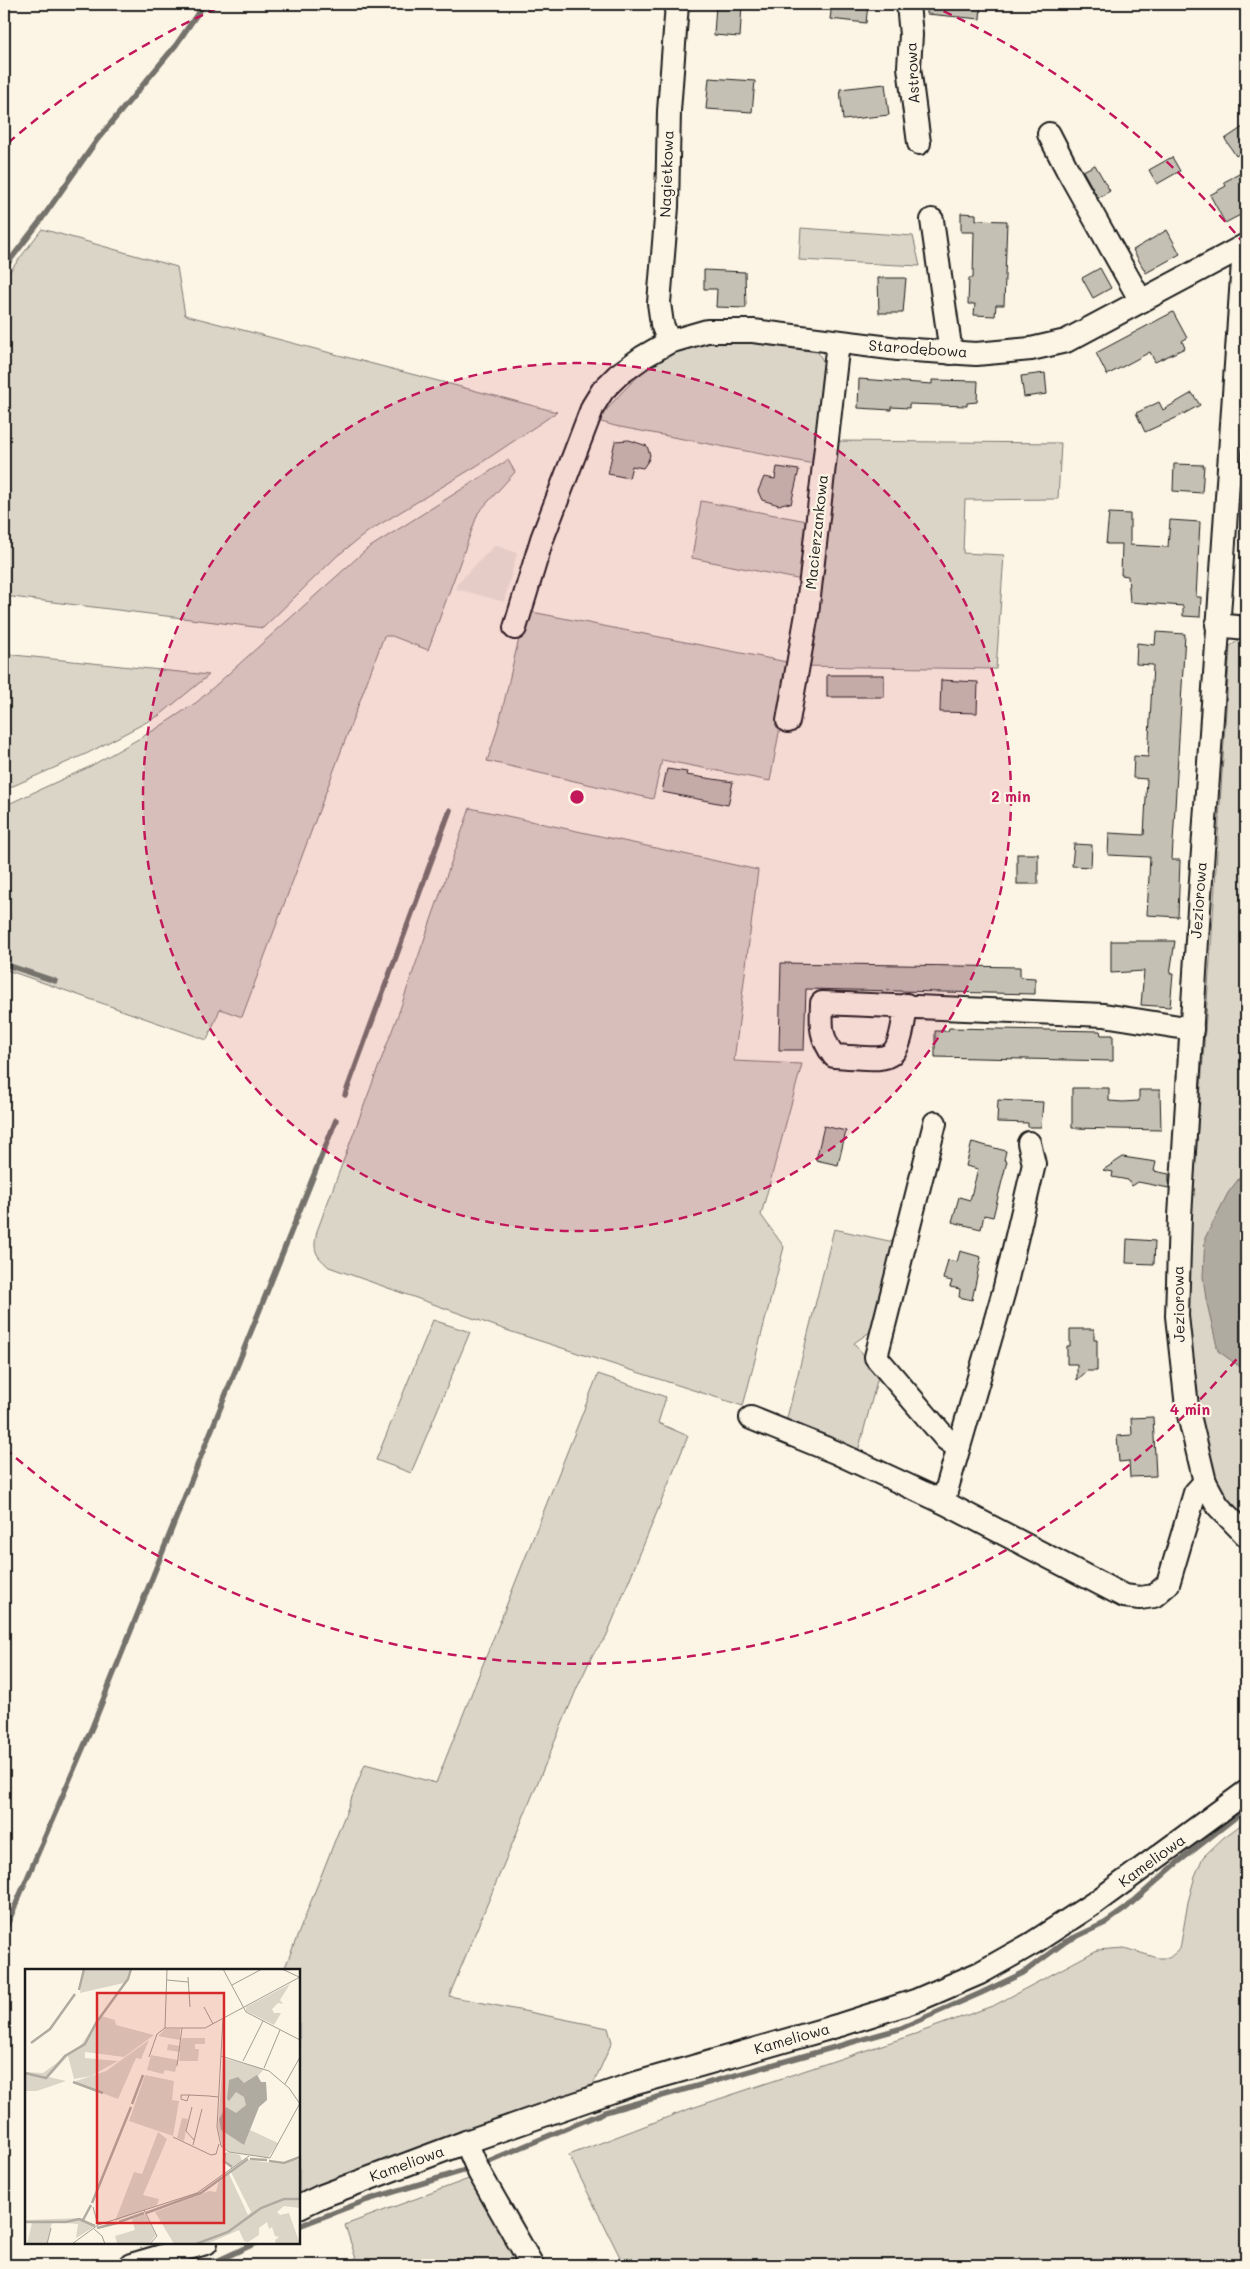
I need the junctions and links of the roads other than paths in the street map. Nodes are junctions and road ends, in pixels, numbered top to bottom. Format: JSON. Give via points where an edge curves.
{"nodes":[{"id":1,"x":677,"y":4,"type":"edge"},
{"id":2,"x":908,"y":4,"type":"edge"},
{"id":3,"x":1049,"y":134,"type":"dead end"},
{"id":4,"x":919,"y":143,"type":"dead end"},
{"id":5,"x":932,"y":220,"type":"dead end"},
{"id":6,"x":1243,"y":247,"type":"edge"},
{"id":7,"x":1141,"y":301,"type":"junction"},
{"id":8,"x":669,"y":342,"type":"junction"},
{"id":9,"x":838,"y":342,"type":"junction"},
{"id":10,"x":951,"y":353,"type":"junction"},
{"id":11,"x":1217,"y":625,"type":"junction"},
{"id":12,"x":515,"y":628,"type":"dead end"},
{"id":13,"x":1246,"y":628,"type":"edge"},
{"id":14,"x":788,"y":720,"type":"dead end"},
{"id":15,"x":906,"y":1005,"type":"dead end"},
{"id":16,"x":1192,"y":1029,"type":"junction"},
{"id":17,"x":935,"y":1123,"type":"dead end"},
{"id":18,"x":1028,"y":1143,"type":"dead end"},
{"id":19,"x":751,"y":1418,"type":"dead end"},
{"id":20,"x":958,"y":1448,"type":"junction"},
{"id":21,"x":1205,"y":1482,"type":"junction"},
{"id":22,"x":943,"y":1502,"type":"junction"},
{"id":23,"x":1246,"y":1535,"type":"edge"},
{"id":24,"x":1246,"y":1792,"type":"edge"},
{"id":25,"x":466,"y":2142,"type":"junction"},
{"id":26,"x":300,"y":2207,"type":"edge"},
{"id":27,"x":203,"y":2244,"type":"edge"},
{"id":28,"x":131,"y":2265,"type":"edge"},
{"id":29,"x":532,"y":2265,"type":"edge"}],
"edges":[{"from":1,"to":8,"type":"street","name":"Nagietkowa","via":[[659,303]]},
{"from":2,"to":4,"type":"street","name":"Astrowa","via":[[910,67]]},
{"from":3,"to":7,"type":"street"},
{"from":5,"to":10,"type":"street"},
{"from":6,"to":7,"type":"street","name":"Starodębowa"},
{"from":6,"to":11,"type":"street","name":"Jeziorowa"},
{"from":7,"to":10,"type":"street","name":"Starodębowa","via":[[1066,341],[1031,349]]},
{"from":8,"to":9,"type":"street","name":"Starodębowa","via":[[692,334],[722,331],[783,334]]},
{"from":8,"to":12,"type":"street","name":"Starodębowa","via":[[618,375],[593,406],[542,539]]},
{"from":9,"to":10,"type":"street","name":"Starodębowa"},
{"from":9,"to":14,"type":"street","name":"Macierzankowa","via":[[808,614]]},
{"from":11,"to":13,"type":"street"},
{"from":11,"to":16,"type":"street","name":"Jeziorowa"},
{"from":15,"to":16,"type":"street","via":[[1104,1015]]},
{"from":16,"to":21,"type":"street","name":"Jeziorowa","via":[[1177,1316],[1187,1407]]},
{"from":17,"to":20,"type":"street","via":[[876,1357],[946,1439]]},
{"from":18,"to":20,"type":"street","via":[[1034,1164],[1030,1182],[1004,1291]]},
{"from":19,"to":22,"type":"street","via":[[835,1452]]},
{"from":20,"to":22,"type":"street"},
{"from":21,"to":22,"type":"street","via":[[1195,1493],[1168,1584],[1154,1596],[1140,1598],[1124,1596]]},
{"from":21,"to":23,"type":"street","name":"Jeziorowa","via":[[1218,1506]]},
{"from":24,"to":25,"type":"street","name":"Kameliowa","via":[[1096,1902],[980,1973],[915,2001],[634,2084]]},
{"from":25,"to":26,"type":"street","name":"Kameliowa"},
{"from":25,"to":29,"type":"street","via":[[479,2172]]},
{"from":27,"to":28,"type":"street"}]}
